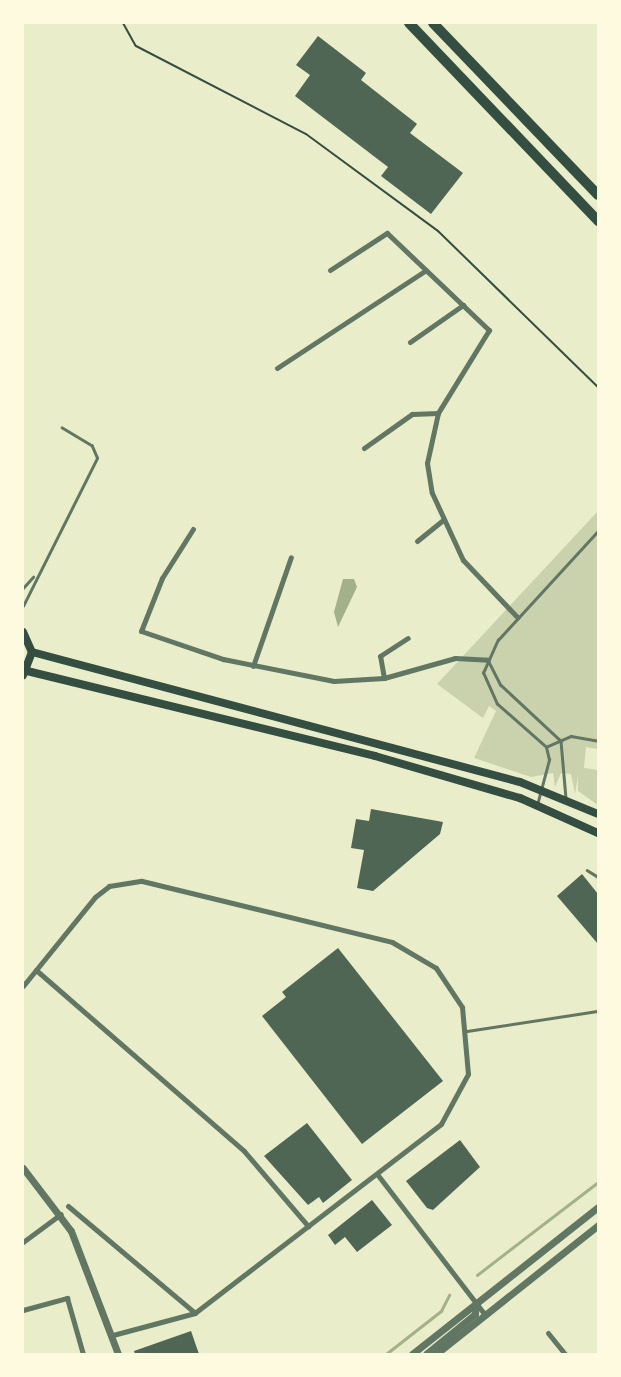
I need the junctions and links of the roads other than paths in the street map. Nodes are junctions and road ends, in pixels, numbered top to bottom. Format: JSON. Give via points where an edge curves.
{"nodes":[{"id":1,"x":409,"y":23,"type":"edge"},
{"id":2,"x":433,"y":23,"type":"edge"},
{"id":3,"x":598,"y":195,"type":"edge"},
{"id":4,"x":598,"y":221,"type":"edge"},
{"id":5,"x":330,"y":270,"type":"dead end"},
{"id":6,"x":426,"y":270,"type":"junction"},
{"id":7,"x":463,"y":305,"type":"junction"},
{"id":8,"x":410,"y":342,"type":"dead end"},
{"id":9,"x":277,"y":368,"type":"dead end"},
{"id":10,"x":438,"y":413,"type":"junction"},
{"id":11,"x":62,"y":428,"type":"dead end"},
{"id":12,"x":364,"y":448,"type":"dead end"},
{"id":13,"x":443,"y":520,"type":"junction"},
{"id":14,"x":193,"y":529,"type":"dead end"},
{"id":15,"x":598,"y":531,"type":"edge"},
{"id":16,"x":417,"y":541,"type":"dead end"},
{"id":17,"x":290,"y":557,"type":"dead end"},
{"id":18,"x":33,"y":577,"type":"junction"},
{"id":19,"x":23,"y":588,"type":"edge"},
{"id":20,"x":23,"y":606,"type":"edge"},
{"id":21,"x":517,"y":617,"type":"junction"},
{"id":22,"x":23,"y":632,"type":"edge"},
{"id":23,"x":408,"y":638,"type":"dead end"},
{"id":24,"x":32,"y":652,"type":"junction"},
{"id":25,"x":488,"y":660,"type":"junction"},
{"id":26,"x":253,"y":666,"type":"junction"},
{"id":27,"x":25,"y":673,"type":"edge"},
{"id":28,"x":384,"y":678,"type":"junction"},
{"id":29,"x":561,"y":741,"type":"junction"},
{"id":30,"x":598,"y":741,"type":"edge"},
{"id":31,"x":546,"y":747,"type":"junction"},
{"id":32,"x":541,"y":790,"type":"junction"},
{"id":33,"x":566,"y":799,"type":"junction"},
{"id":34,"x":537,"y":805,"type":"junction"},
{"id":35,"x":598,"y":814,"type":"edge"},
{"id":36,"x":562,"y":816,"type":"junction"},
{"id":37,"x":598,"y":833,"type":"edge"},
{"id":38,"x":587,"y":870,"type":"dead end"},
{"id":39,"x":598,"y":877,"type":"edge"},
{"id":40,"x":36,"y":970,"type":"junction"},
{"id":41,"x":23,"y":986,"type":"edge"},
{"id":42,"x":598,"y":1011,"type":"edge"},
{"id":43,"x":467,"y":1031,"type":"junction"},
{"id":44,"x":23,"y":1168,"type":"edge"},
{"id":45,"x":377,"y":1174,"type":"junction"},
{"id":46,"x":68,"y":1206,"type":"dead end"},
{"id":47,"x":598,"y":1207,"type":"edge"},
{"id":48,"x":61,"y":1214,"type":"junction"},
{"id":49,"x":598,"y":1225,"type":"edge"},
{"id":50,"x":308,"y":1226,"type":"junction"},
{"id":51,"x":23,"y":1242,"type":"edge"},
{"id":52,"x":476,"y":1303,"type":"junction"},
{"id":53,"x":23,"y":1310,"type":"edge"},
{"id":54,"x":195,"y":1314,"type":"junction"},
{"id":55,"x":485,"y":1315,"type":"junction"},
{"id":56,"x":548,"y":1333,"type":"dead end"},
{"id":57,"x":113,"y":1335,"type":"junction"},
{"id":58,"x":83,"y":1354,"type":"edge"},
{"id":59,"x":118,"y":1354,"type":"edge"},
{"id":60,"x":412,"y":1354,"type":"edge"},
{"id":61,"x":426,"y":1354,"type":"edge"},
{"id":62,"x":436,"y":1354,"type":"edge"},
{"id":63,"x":565,"y":1354,"type":"edge"}],
"edges":[{"from":1,"to":4,"type":"highway"},
{"from":2,"to":3,"type":"highway"},
{"from":5,"to":6,"type":"street","via":[[387,233]]},
{"from":6,"to":7,"type":"street"},
{"from":6,"to":9,"type":"street"},
{"from":7,"to":8,"type":"street"},
{"from":7,"to":10,"type":"street","via":[[489,330]]},
{"from":10,"to":12,"type":"street","via":[[412,414]]},
{"from":10,"to":13,"type":"street","via":[[427,463]]},
{"from":11,"to":18,"type":"lane","via":[[92,446],[97,458]]},
{"from":13,"to":16,"type":"street"},
{"from":13,"to":21,"type":"street","via":[[474,574]]},
{"from":14,"to":26,"type":"street","via":[[162,578],[141,631]]},
{"from":15,"to":21,"type":"lane"},
{"from":17,"to":26,"type":"street"},
{"from":18,"to":19,"type":"lane"},
{"from":18,"to":20,"type":"lane"},
{"from":21,"to":25,"type":"lane"},
{"from":22,"to":24,"type":"main road"},
{"from":23,"to":28,"type":"street","via":[[380,656]]},
{"from":24,"to":27,"type":"main road"},
{"from":24,"to":32,"type":"main road"},
{"from":25,"to":28,"type":"street","via":[[432,661]]},
{"from":25,"to":29,"type":"lane","via":[[501,685]]},
{"from":25,"to":31,"type":"lane","via":[[488,692]]},
{"from":26,"to":28,"type":"street","via":[[334,681]]},
{"from":27,"to":34,"type":"main road","via":[[268,726]]},
{"from":29,"to":30,"type":"lane","via":[[571,736]]},
{"from":29,"to":31,"type":"lane"},
{"from":29,"to":33,"type":"lane","via":[[567,755]]},
{"from":31,"to":32,"type":"lane"},
{"from":32,"to":33,"type":"main road"},
{"from":32,"to":34,"type":"lane"},
{"from":33,"to":35,"type":"main road"},
{"from":33,"to":36,"type":"lane"},
{"from":34,"to":36,"type":"main road"},
{"from":36,"to":37,"type":"main road"},
{"from":38,"to":39,"type":"lane"},
{"from":40,"to":41,"type":"street"},
{"from":40,"to":43,"type":"street","via":[[102,891],[125,880],[142,881],[393,942],[436,968],[453,988]]},
{"from":40,"to":50,"type":"street","via":[[244,1152]]},
{"from":42,"to":43,"type":"lane"},
{"from":43,"to":45,"type":"street","via":[[468,1074],[450,1113]]},
{"from":44,"to":48,"type":"street"},
{"from":45,"to":50,"type":"street"},
{"from":45,"to":52,"type":"street"},
{"from":46,"to":54,"type":"street"},
{"from":47,"to":52,"type":"street"},
{"from":48,"to":51,"type":"street"},
{"from":48,"to":57,"type":"street"},
{"from":49,"to":55,"type":"street"},
{"from":50,"to":54,"type":"street"},
{"from":52,"to":55,"type":"street"},
{"from":52,"to":60,"type":"street"},
{"from":52,"to":61,"type":"street","via":[[475,1314]]},
{"from":53,"to":58,"type":"street","via":[[67,1298]]},
{"from":54,"to":57,"type":"street"},
{"from":55,"to":62,"type":"street"},
{"from":56,"to":63,"type":"street"},
{"from":57,"to":59,"type":"street"}]}
